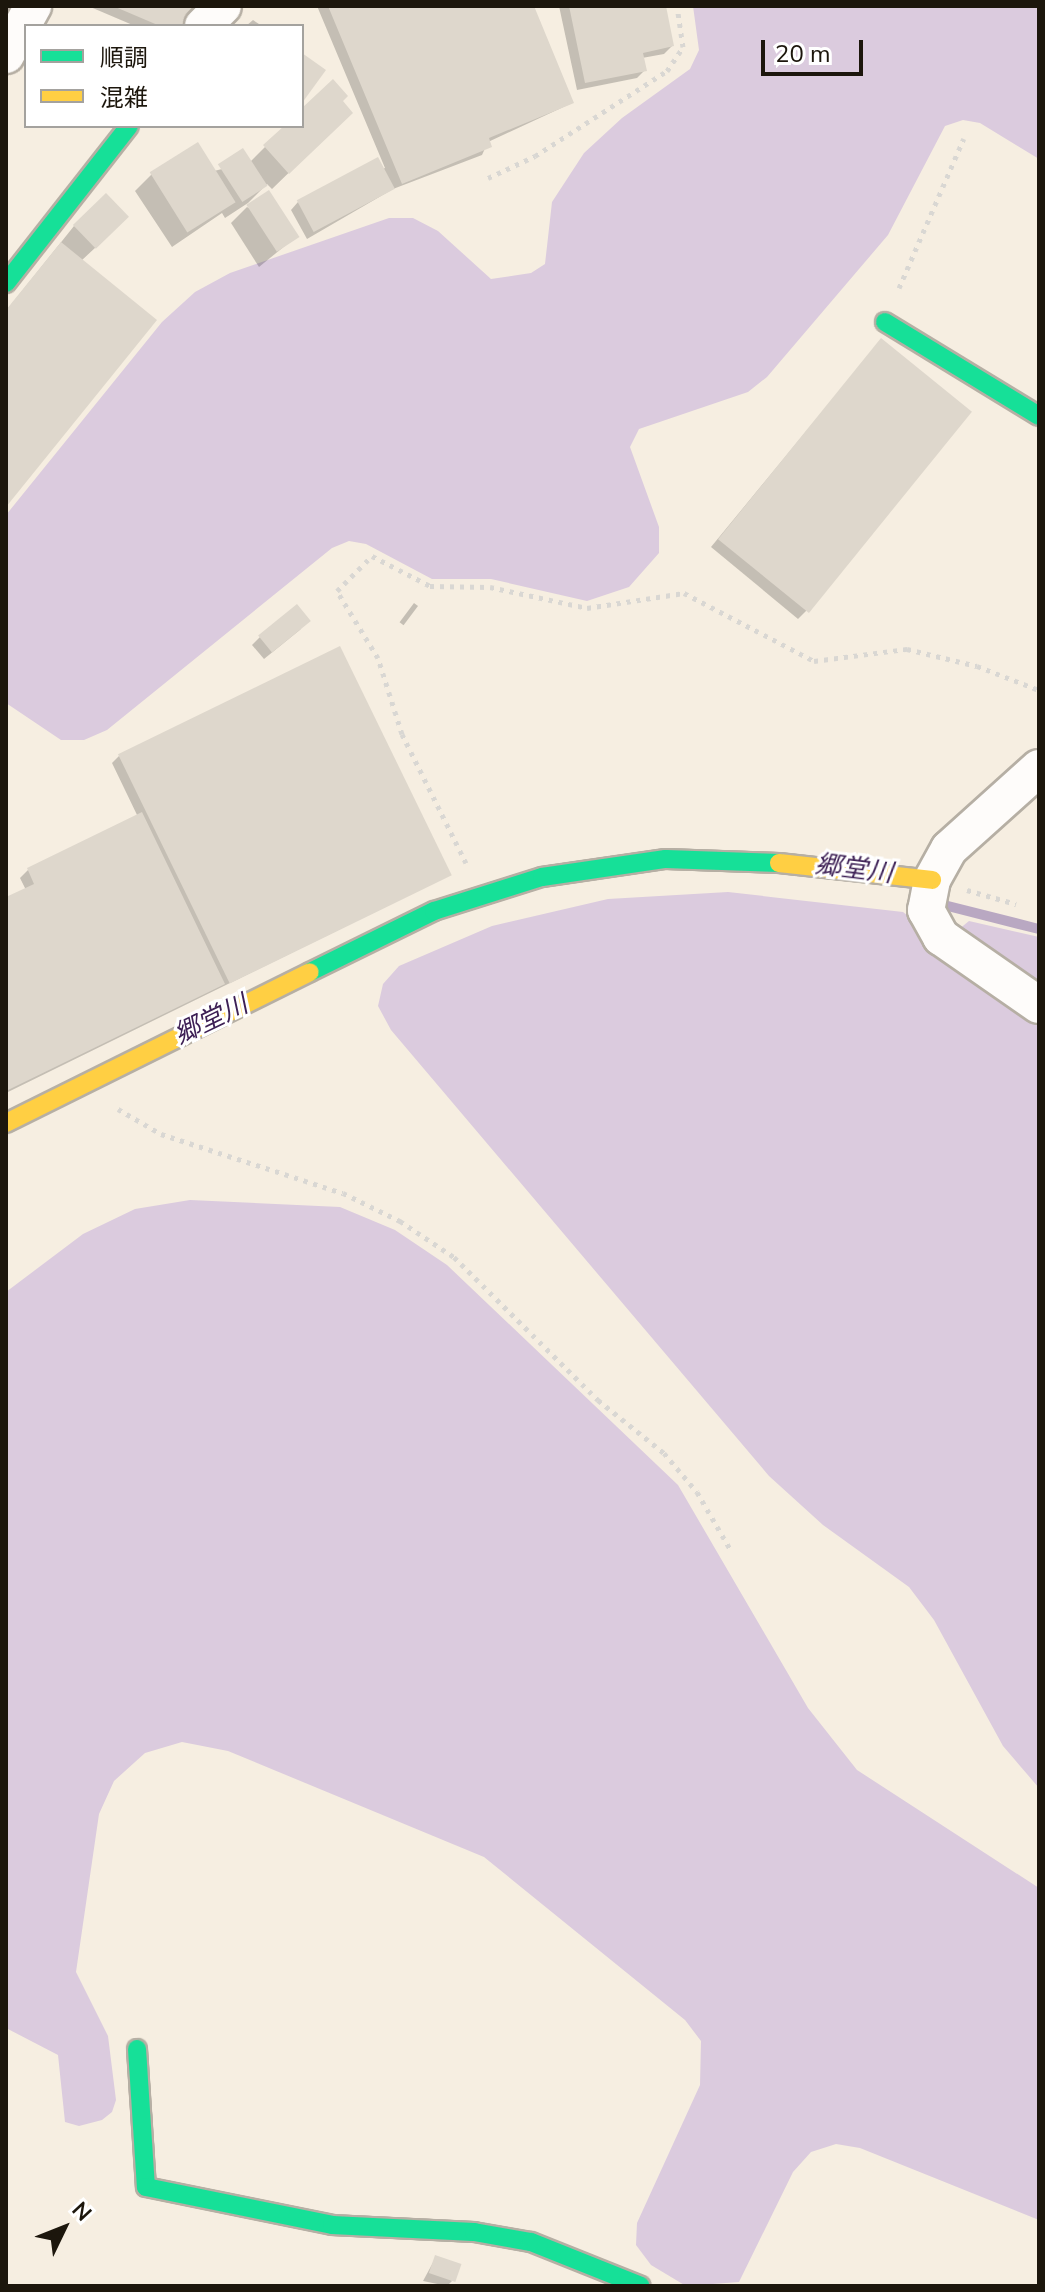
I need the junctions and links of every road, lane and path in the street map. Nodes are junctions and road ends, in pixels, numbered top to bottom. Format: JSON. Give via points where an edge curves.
{"nodes":[{"id":1,"x":33,"y":6,"type":"edge"},
{"id":2,"x":223,"y":6,"type":"edge"},
{"id":3,"x":677,"y":6,"type":"edge"},
{"id":4,"x":205,"y":24,"type":"edge"},
{"id":5,"x":6,"y":55,"type":"edge"},
{"id":6,"x":127,"y":128,"type":"edge"},
{"id":7,"x":964,"y":138,"type":"dead end"},
{"id":8,"x":488,"y":178,"type":"dead end"},
{"id":9,"x":6,"y":283,"type":"edge"},
{"id":10,"x":885,"y":322,"type":"joint"},
{"id":11,"x":1039,"y":416,"type":"edge"},
{"id":12,"x":1039,"y":690,"type":"edge"},
{"id":13,"x":1039,"y":768,"type":"edge"},
{"id":14,"x":932,"y":880,"type":"junction"},
{"id":15,"x":482,"y":894,"type":"junction"},
{"id":16,"x":1016,"y":904,"type":"dead end"},
{"id":17,"x":1039,"y":1005,"type":"edge"},
{"id":18,"x":116,"y":1105,"type":"dead end"},
{"id":19,"x":6,"y":1123,"type":"edge"},
{"id":20,"x":730,"y":1549,"type":"dead end"},
{"id":21,"x":137,"y":2049,"type":"dead end"},
{"id":22,"x":641,"y":2286,"type":"edge"}],
"edges":[{"from":1,"to":5,"type":"street"},
{"from":2,"to":4,"type":"street"},
{"from":3,"to":8,"type":"path","via":[[683,47],[667,71],[535,156]]},
{"from":6,"to":9,"type":"street"},
{"from":7,"to":10,"type":"path"},
{"from":10,"to":11,"type":"street"},
{"from":12,"to":15,"type":"path","via":[[977,666],[907,649],[814,661],[684,593],[587,608],[490,587],[430,586],[372,556],[337,591],[378,658],[402,734]]},
{"from":13,"to":14,"type":"street","via":[[949,849]]},
{"from":14,"to":15,"type":"street","via":[[791,862],[666,859],[542,877]]},
{"from":14,"to":16,"type":"path"},
{"from":14,"to":17,"type":"street","via":[[926,910],[941,937]]},
{"from":15,"to":19,"type":"street","via":[[434,911]]},
{"from":18,"to":20,"type":"path","via":[[127,1118],[161,1134],[343,1193],[400,1221],[454,1257],[598,1400],[664,1453],[697,1492]]},
{"from":21,"to":22,"type":"street","via":[[146,2187],[332,2225],[474,2232],[531,2242]]}]}
